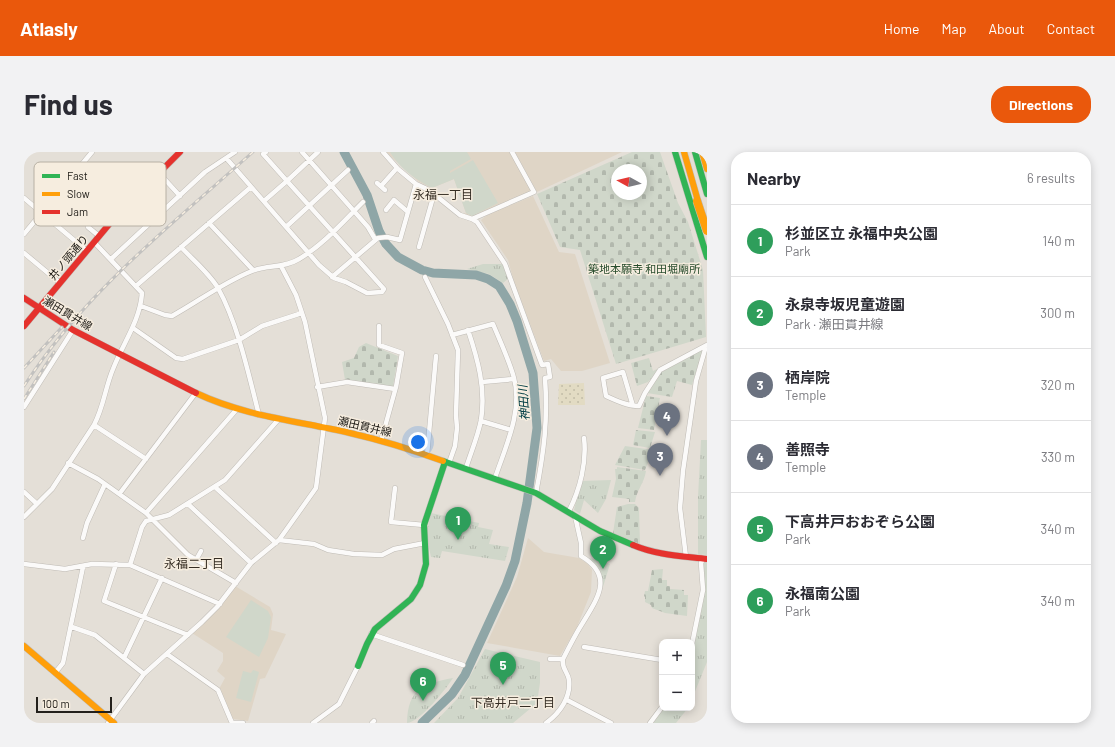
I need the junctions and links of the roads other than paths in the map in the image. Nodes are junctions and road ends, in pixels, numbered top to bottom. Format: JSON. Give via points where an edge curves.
{"nodes":[{"id":1,"x":92,"y":152,"type":"edge"},
{"id":2,"x":180,"y":152,"type":"edge"},
{"id":3,"x":235,"y":152,"type":"edge"},
{"id":4,"x":266,"y":152,"type":"edge"},
{"id":5,"x":302,"y":152,"type":"edge"},
{"id":6,"x":318,"y":152,"type":"edge"},
{"id":7,"x":383,"y":152,"type":"edge"},
{"id":8,"x":512,"y":152,"type":"edge"},
{"id":9,"x":675,"y":152,"type":"edge"},
{"id":10,"x":678,"y":152,"type":"edge"},
{"id":11,"x":683,"y":152,"type":"edge"},
{"id":12,"x":689,"y":152,"type":"edge"},
{"id":13,"x":695,"y":152,"type":"edge"},
{"id":14,"x":700,"y":152,"type":"edge"},
{"id":15,"x":705,"y":152,"type":"edge"},
{"id":16,"x":707,"y":158,"type":"edge"},
{"id":17,"x":227,"y":159,"type":"junction"},
{"id":18,"x":309,"y":160,"type":"junction"},
{"id":19,"x":84,"y":162,"type":"edge"},
{"id":20,"x":166,"y":166,"type":"edge"},
{"id":21,"x":397,"y":168,"type":"junction"},
{"id":22,"x":707,"y":169,"type":"edge"},
{"id":23,"x":348,"y":170,"type":"dead end"},
{"id":24,"x":707,"y":178,"type":"edge"},
{"id":25,"x":287,"y":180,"type":"junction"},
{"id":26,"x":166,"y":181,"type":"edge"},
{"id":27,"x":416,"y":184,"type":"junction"},
{"id":28,"x":332,"y":186,"type":"junction"},
{"id":29,"x":251,"y":187,"type":"junction"},
{"id":30,"x":386,"y":190,"type":"dead end"},
{"id":31,"x":434,"y":194,"type":"junction"},
{"id":32,"x":707,"y":194,"type":"edge"},
{"id":33,"x":180,"y":196,"type":"junction"},
{"id":34,"x":24,"y":198,"type":"edge"},
{"id":35,"x":264,"y":201,"type":"junction"},
{"id":36,"x":363,"y":202,"type":"dead end"},
{"id":37,"x":34,"y":206,"type":"edge"},
{"id":38,"x":309,"y":206,"type":"junction"},
{"id":39,"x":166,"y":209,"type":"edge"},
{"id":40,"x":386,"y":210,"type":"dead end"},
{"id":41,"x":354,"y":211,"type":"junction"},
{"id":42,"x":408,"y":212,"type":"junction"},
{"id":43,"x":472,"y":218,"type":"junction"},
{"id":44,"x":707,"y":219,"type":"edge"},
{"id":45,"x":34,"y":221,"type":"edge"},
{"id":46,"x":209,"y":224,"type":"junction"},
{"id":47,"x":58,"y":226,"type":"edge"},
{"id":48,"x":108,"y":226,"type":"edge"},
{"id":49,"x":147,"y":226,"type":"edge"},
{"id":50,"x":88,"y":227,"type":"dead end"},
{"id":51,"x":286,"y":227,"type":"junction"},
{"id":52,"x":707,"y":231,"type":"edge"},
{"id":53,"x":332,"y":232,"type":"junction"},
{"id":54,"x":24,"y":234,"type":"edge"},
{"id":55,"x":376,"y":238,"type":"junction"},
{"id":56,"x":97,"y":239,"type":"junction"},
{"id":57,"x":705,"y":241,"type":"edge"},
{"id":58,"x":181,"y":247,"type":"junction"},
{"id":59,"x":419,"y":247,"type":"dead end"},
{"id":60,"x":87,"y":251,"type":"junction"},
{"id":61,"x":309,"y":252,"type":"junction"},
{"id":62,"x":24,"y":253,"type":"edge"},
{"id":63,"x":354,"y":257,"type":"junction"},
{"id":64,"x":707,"y":257,"type":"edge"},
{"id":65,"x":111,"y":259,"type":"junction"},
{"id":66,"x":281,"y":266,"type":"junction"},
{"id":67,"x":253,"y":270,"type":"junction"},
{"id":68,"x":332,"y":276,"type":"junction"},
{"id":69,"x":425,"y":277,"type":"dead end"},
{"id":70,"x":60,"y":283,"type":"junction"},
{"id":71,"x":136,"y":286,"type":"junction"},
{"id":72,"x":218,"y":288,"type":"junction"},
{"id":73,"x":24,"y":298,"type":"edge"},
{"id":74,"x":141,"y":306,"type":"junction"},
{"id":75,"x":38,"y":309,"type":"junction"},
{"id":76,"x":302,"y":313,"type":"junction"},
{"id":77,"x":24,"y":326,"type":"edge"},
{"id":78,"x":378,"y":326,"type":"dead end"},
{"id":79,"x":133,"y":328,"type":"junction"},
{"id":80,"x":73,"y":330,"type":"junction"},
{"id":81,"x":468,"y":330,"type":"junction"},
{"id":82,"x":452,"y":335,"type":"junction"},
{"id":83,"x":239,"y":340,"type":"junction"},
{"id":84,"x":707,"y":346,"type":"edge"},
{"id":85,"x":119,"y":355,"type":"junction"},
{"id":86,"x":436,"y":356,"type":"dead end"},
{"id":87,"x":514,"y":379,"type":"junction"},
{"id":88,"x":482,"y":382,"type":"junction"},
{"id":89,"x":318,"y":387,"type":"junction"},
{"id":90,"x":395,"y":389,"type":"junction"},
{"id":91,"x":195,"y":394,"type":"junction"},
{"id":92,"x":633,"y":406,"type":"junction"},
{"id":93,"x":24,"y":407,"type":"edge"},
{"id":94,"x":237,"y":409,"type":"junction"},
{"id":95,"x":259,"y":415,"type":"junction"},
{"id":96,"x":278,"y":420,"type":"junction"},
{"id":97,"x":480,"y":421,"type":"junction"},
{"id":98,"x":94,"y":425,"type":"junction"},
{"id":99,"x":324,"y":428,"type":"junction"},
{"id":100,"x":511,"y":430,"type":"junction"},
{"id":101,"x":584,"y":438,"type":"dead end"},
{"id":102,"x":381,"y":441,"type":"junction"},
{"id":103,"x":426,"y":455,"type":"junction"},
{"id":104,"x":146,"y":459,"type":"junction"},
{"id":105,"x":447,"y":462,"type":"junction"},
{"id":106,"x":68,"y":463,"type":"junction"},
{"id":107,"x":466,"y":468,"type":"junction"},
{"id":108,"x":495,"y":478,"type":"junction"},
{"id":109,"x":105,"y":484,"type":"junction"},
{"id":110,"x":215,"y":487,"type":"junction"},
{"id":111,"x":394,"y":488,"type":"dead end"},
{"id":112,"x":530,"y":491,"type":"junction"},
{"id":113,"x":24,"y":492,"type":"edge"},
{"id":114,"x":120,"y":493,"type":"junction"},
{"id":115,"x":36,"y":503,"type":"junction"},
{"id":116,"x":188,"y":504,"type":"junction"},
{"id":117,"x":146,"y":513,"type":"junction"},
{"id":118,"x":572,"y":513,"type":"junction"},
{"id":119,"x":24,"y":516,"type":"edge"},
{"id":120,"x":154,"y":519,"type":"junction"},
{"id":121,"x":424,"y":525,"type":"junction"},
{"id":122,"x":83,"y":538,"type":"dead end"},
{"id":123,"x":277,"y":542,"type":"junction"},
{"id":124,"x":425,"y":543,"type":"junction"},
{"id":125,"x":201,"y":550,"type":"dead end"},
{"id":126,"x":686,"y":557,"type":"junction"},
{"id":127,"x":705,"y":559,"type":"edge"},
{"id":128,"x":196,"y":560,"type":"junction"},
{"id":129,"x":251,"y":563,"type":"junction"},
{"id":130,"x":24,"y":564,"type":"edge"},
{"id":131,"x":116,"y":564,"type":"junction"},
{"id":132,"x":130,"y":565,"type":"junction"},
{"id":133,"x":83,"y":567,"type":"junction"},
{"id":134,"x":162,"y":578,"type":"junction"},
{"id":135,"x":236,"y":583,"type":"junction"},
{"id":136,"x":220,"y":604,"type":"junction"},
{"id":137,"x":144,"y":616,"type":"junction"},
{"id":138,"x":72,"y":627,"type":"junction"},
{"id":139,"x":371,"y":634,"type":"junction"},
{"id":140,"x":188,"y":635,"type":"junction"},
{"id":141,"x":693,"y":639,"type":"edge"},
{"id":142,"x":24,"y":646,"type":"edge"},
{"id":143,"x":584,"y":647,"type":"dead end"},
{"id":144,"x":167,"y":654,"type":"junction"},
{"id":145,"x":124,"y":658,"type":"junction"},
{"id":146,"x":550,"y":659,"type":"dead end"},
{"id":147,"x":562,"y":659,"type":"junction"},
{"id":148,"x":659,"y":660,"type":"edge"},
{"id":149,"x":463,"y":665,"type":"dead end"},
{"id":150,"x":358,"y":666,"type":"joint"},
{"id":151,"x":55,"y":673,"type":"junction"},
{"id":152,"x":144,"y":674,"type":"junction"},
{"id":153,"x":567,"y":700,"type":"junction"},
{"id":154,"x":659,"y":711,"type":"edge"},
{"id":155,"x":111,"y":722,"type":"edge"},
{"id":156,"x":242,"y":723,"type":"edge"},
{"id":157,"x":313,"y":723,"type":"edge"},
{"id":158,"x":546,"y":723,"type":"edge"},
{"id":159,"x":611,"y":723,"type":"edge"},
{"id":160,"x":650,"y":723,"type":"edge"}],
"edges":[{"from":1,"to":19,"type":"street"},
{"from":2,"to":20,"type":"main road","name":"井ノ頭通り"},
{"from":3,"to":17,"type":"street"},
{"from":4,"to":25,"type":"street","via":[[264,154]]},
{"from":5,"to":18,"type":"street"},
{"from":6,"to":18,"type":"street"},
{"from":7,"to":21,"type":"street"},
{"from":8,"to":43,"type":"street","via":[[534,192]]},
{"from":9,"to":57,"type":"main road"},
{"from":10,"to":57,"type":"main road"},
{"from":11,"to":52,"type":"main road","bridge":true},
{"from":11,"to":57,"type":"main road"},
{"from":12,"to":44,"type":"main road"},
{"from":13,"to":32,"type":"main road"},
{"from":14,"to":22,"type":"main road"},
{"from":14,"to":24,"type":"main road"},
{"from":15,"to":16,"type":"main road"},
{"from":17,"to":29,"type":"street"},
{"from":17,"to":33,"type":"street","via":[[205,172]]},
{"from":18,"to":25,"type":"street"},
{"from":18,"to":28,"type":"street"},
{"from":21,"to":27,"type":"street"},
{"from":21,"to":30,"type":"street","via":[[379,184]]},
{"from":23,"to":28,"type":"street"},
{"from":25,"to":35,"type":"street"},
{"from":25,"to":38,"type":"street"},
{"from":26,"to":33,"type":"street"},
{"from":27,"to":31,"type":"street"},
{"from":27,"to":42,"type":"street"},
{"from":28,"to":38,"type":"street"},
{"from":28,"to":41,"type":"street"},
{"from":29,"to":35,"type":"street"},
{"from":29,"to":46,"type":"street"},
{"from":31,"to":43,"type":"street","via":[[460,214]]},
{"from":31,"to":59,"type":"street"},
{"from":33,"to":39,"type":"street"},
{"from":34,"to":37,"type":"street"},
{"from":35,"to":51,"type":"street"},
{"from":36,"to":41,"type":"street"},
{"from":38,"to":51,"type":"street"},
{"from":38,"to":53,"type":"street"},
{"from":40,"to":42,"type":"street","via":[[394,200]]},
{"from":41,"to":53,"type":"street"},
{"from":41,"to":55,"type":"street"},
{"from":42,"to":55,"type":"street","via":[[400,240]]},
{"from":43,"to":112,"type":"street","via":[[505,264],[542,364],[548,364],[550,377],[545,378],[547,424]]},
{"from":45,"to":54,"type":"street"},
{"from":46,"to":58,"type":"street"},
{"from":46,"to":67,"type":"street"},
{"from":47,"to":60,"type":"street"},
{"from":48,"to":56,"type":"main road","name":"井ノ頭通り"},
{"from":49,"to":65,"type":"street"},
{"from":50,"to":56,"type":"street"},
{"from":51,"to":61,"type":"street"},
{"from":53,"to":61,"type":"street"},
{"from":53,"to":63,"type":"street"},
{"from":55,"to":63,"type":"street"},
{"from":56,"to":60,"type":"main road","name":"井ノ頭通り"},
{"from":56,"to":65,"type":"street"},
{"from":57,"to":64,"type":"main road"},
{"from":58,"to":71,"type":"street"},
{"from":58,"to":72,"type":"street"},
{"from":60,"to":70,"type":"main road","name":"井ノ頭通り"},
{"from":61,"to":66,"type":"street","via":[[298,260]]},
{"from":61,"to":68,"type":"street"},
{"from":62,"to":70,"type":"street"},
{"from":63,"to":68,"type":"street"},
{"from":63,"to":68,"type":"street","via":[[384,289],[382,292],[367,293]]},
{"from":65,"to":71,"type":"street"},
{"from":66,"to":67,"type":"street"},
{"from":66,"to":76,"type":"street"},
{"from":67,"to":72,"type":"street"},
{"from":69,"to":82,"type":"street"},
{"from":70,"to":75,"type":"main road","name":"井ノ頭通り"},
{"from":71,"to":74,"type":"street","via":[[142,293]]},
{"from":72,"to":74,"type":"street","via":[[172,316]]},
{"from":72,"to":83,"type":"street"},
{"from":73,"to":75,"type":"main road","name":"瀬田貫井線"},
{"from":74,"to":79,"type":"street"},
{"from":75,"to":77,"type":"main road","name":"井ノ頭通り"},
{"from":75,"to":80,"type":"main road","name":"瀬田貫井線"},
{"from":76,"to":83,"type":"street","via":[[262,326]]},
{"from":76,"to":89,"type":"street"},
{"from":78,"to":90,"type":"street","via":[[379,345],[402,353]]},
{"from":79,"to":83,"type":"street","via":[[176,358],[184,359]]},
{"from":79,"to":85,"type":"street"},
{"from":80,"to":85,"type":"main road","name":"瀬田貫井線"},
{"from":80,"to":93,"type":"street"},
{"from":81,"to":82,"type":"street"},
{"from":81,"to":87,"type":"street","via":[[493,324]]},
{"from":81,"to":88,"type":"street"},
{"from":82,"to":105,"type":"street","via":[[459,360],[457,434],[455,446]]},
{"from":83,"to":95,"type":"street"},
{"from":84,"to":92,"type":"street","via":[[660,370],[645,393],[641,405]]},
{"from":84,"to":126,"type":"street","via":[[696,381],[683,471],[680,508]]},
{"from":85,"to":91,"type":"main road","name":"瀬田貫井線"},
{"from":85,"to":98,"type":"street"},
{"from":86,"to":103,"type":"street"},
{"from":87,"to":88,"type":"street"},
{"from":87,"to":100,"type":"street","via":[[515,408]]},
{"from":88,"to":97,"type":"street"},
{"from":89,"to":90,"type":"street","via":[[347,382]]},
{"from":89,"to":99,"type":"street","via":[[325,418]]},
{"from":90,"to":102,"type":"street"},
{"from":91,"to":94,"type":"main road","name":"瀬田貫井線"},
{"from":91,"to":104,"type":"street"},
{"from":92,"to":92,"type":"street","via":[[623,372],[603,378],[606,396]]},
{"from":94,"to":95,"type":"main road","name":"瀬田貫井線"},
{"from":94,"to":117,"type":"street"},
{"from":95,"to":96,"type":"main road","name":"瀬田貫井線"},
{"from":96,"to":99,"type":"main road","name":"瀬田貫井線"},
{"from":96,"to":110,"type":"street","via":[[225,480]]},
{"from":97,"to":100,"type":"street"},
{"from":97,"to":107,"type":"street"},
{"from":98,"to":104,"type":"street"},
{"from":98,"to":106,"type":"street"},
{"from":99,"to":102,"type":"main road","name":"瀬田貫井線"},
{"from":99,"to":123,"type":"street","via":[[316,488]]},
{"from":100,"to":108,"type":"street"},
{"from":101,"to":118,"type":"street","via":[[586,454]]},
{"from":102,"to":103,"type":"main road","name":"瀬田貫井線"},
{"from":103,"to":105,"type":"main road","name":"瀬田貫井線"},
{"from":104,"to":114,"type":"street"},
{"from":105,"to":107,"type":"main road","name":"瀬田貫井線"},
{"from":105,"to":121,"type":"main road"},
{"from":106,"to":109,"type":"street"},
{"from":106,"to":115,"type":"street","via":[[52,489]]},
{"from":107,"to":108,"type":"main road","name":"瀬田貫井線"},
{"from":108,"to":112,"type":"main road","name":"瀬田貫井線"},
{"from":109,"to":114,"type":"street"},
{"from":109,"to":122,"type":"street"},
{"from":110,"to":116,"type":"street"},
{"from":110,"to":123,"type":"street"},
{"from":111,"to":121,"type":"street","via":[[391,522]]},
{"from":112,"to":118,"type":"main road","name":"瀬田貫井線"},
{"from":113,"to":115,"type":"street"},
{"from":114,"to":117,"type":"street"},
{"from":115,"to":119,"type":"street"},
{"from":116,"to":120,"type":"street","via":[[169,515]]},
{"from":116,"to":129,"type":"street"},
{"from":117,"to":120,"type":"street"},
{"from":118,"to":126,"type":"main road","name":"瀬田貫井線","via":[[600,531],[642,549]]},
{"from":118,"to":147,"type":"street","via":[[581,543],[581,556],[600,574],[600,587],[597,600]]},
{"from":120,"to":128,"type":"street","via":[[188,555]]},
{"from":120,"to":132,"type":"street","via":[[144,524]]},
{"from":121,"to":124,"type":"main road"},
{"from":123,"to":124,"type":"street","via":[[314,544],[328,550],[374,555]]},
{"from":123,"to":129,"type":"street"},
{"from":124,"to":139,"type":"main road","via":[[426,566],[418,591]]},
{"from":125,"to":128,"type":"street"},
{"from":126,"to":127,"type":"main road","name":"瀬田貫井線"},
{"from":127,"to":141,"type":"street","via":[[701,571],[703,590]]},
{"from":128,"to":135,"type":"street"},
{"from":129,"to":135,"type":"street"},
{"from":130,"to":133,"type":"street","via":[[65,569]]},
{"from":131,"to":132,"type":"street"},
{"from":131,"to":133,"type":"street","via":[[92,564]]},
{"from":131,"to":137,"type":"street","via":[[104,601]]},
{"from":132,"to":134,"type":"street"},
{"from":133,"to":138,"type":"street"},
{"from":134,"to":136,"type":"street"},
{"from":134,"to":137,"type":"street"},
{"from":135,"to":136,"type":"street"},
{"from":136,"to":140,"type":"street"},
{"from":137,"to":140,"type":"street"},
{"from":137,"to":145,"type":"street"},
{"from":138,"to":145,"type":"street","via":[[95,635]]},
{"from":138,"to":151,"type":"street","via":[[63,663]]},
{"from":139,"to":149,"type":"street"},
{"from":139,"to":150,"type":"main road"},
{"from":140,"to":144,"type":"street"},
{"from":142,"to":151,"type":"main road"},
{"from":143,"to":148,"type":"street"},
{"from":144,"to":152,"type":"street"},
{"from":144,"to":156,"type":"street","via":[[218,690],[232,723]]},
{"from":145,"to":152,"type":"street"},
{"from":146,"to":147,"type":"street"},
{"from":147,"to":153,"type":"street","via":[[569,679]]},
{"from":150,"to":157,"type":"street","via":[[339,704]]},
{"from":151,"to":155,"type":"main road"},
{"from":152,"to":155,"type":"street"},
{"from":153,"to":158,"type":"street","via":[[557,714]]},
{"from":153,"to":159,"type":"street"},
{"from":154,"to":160,"type":"street"}]}
